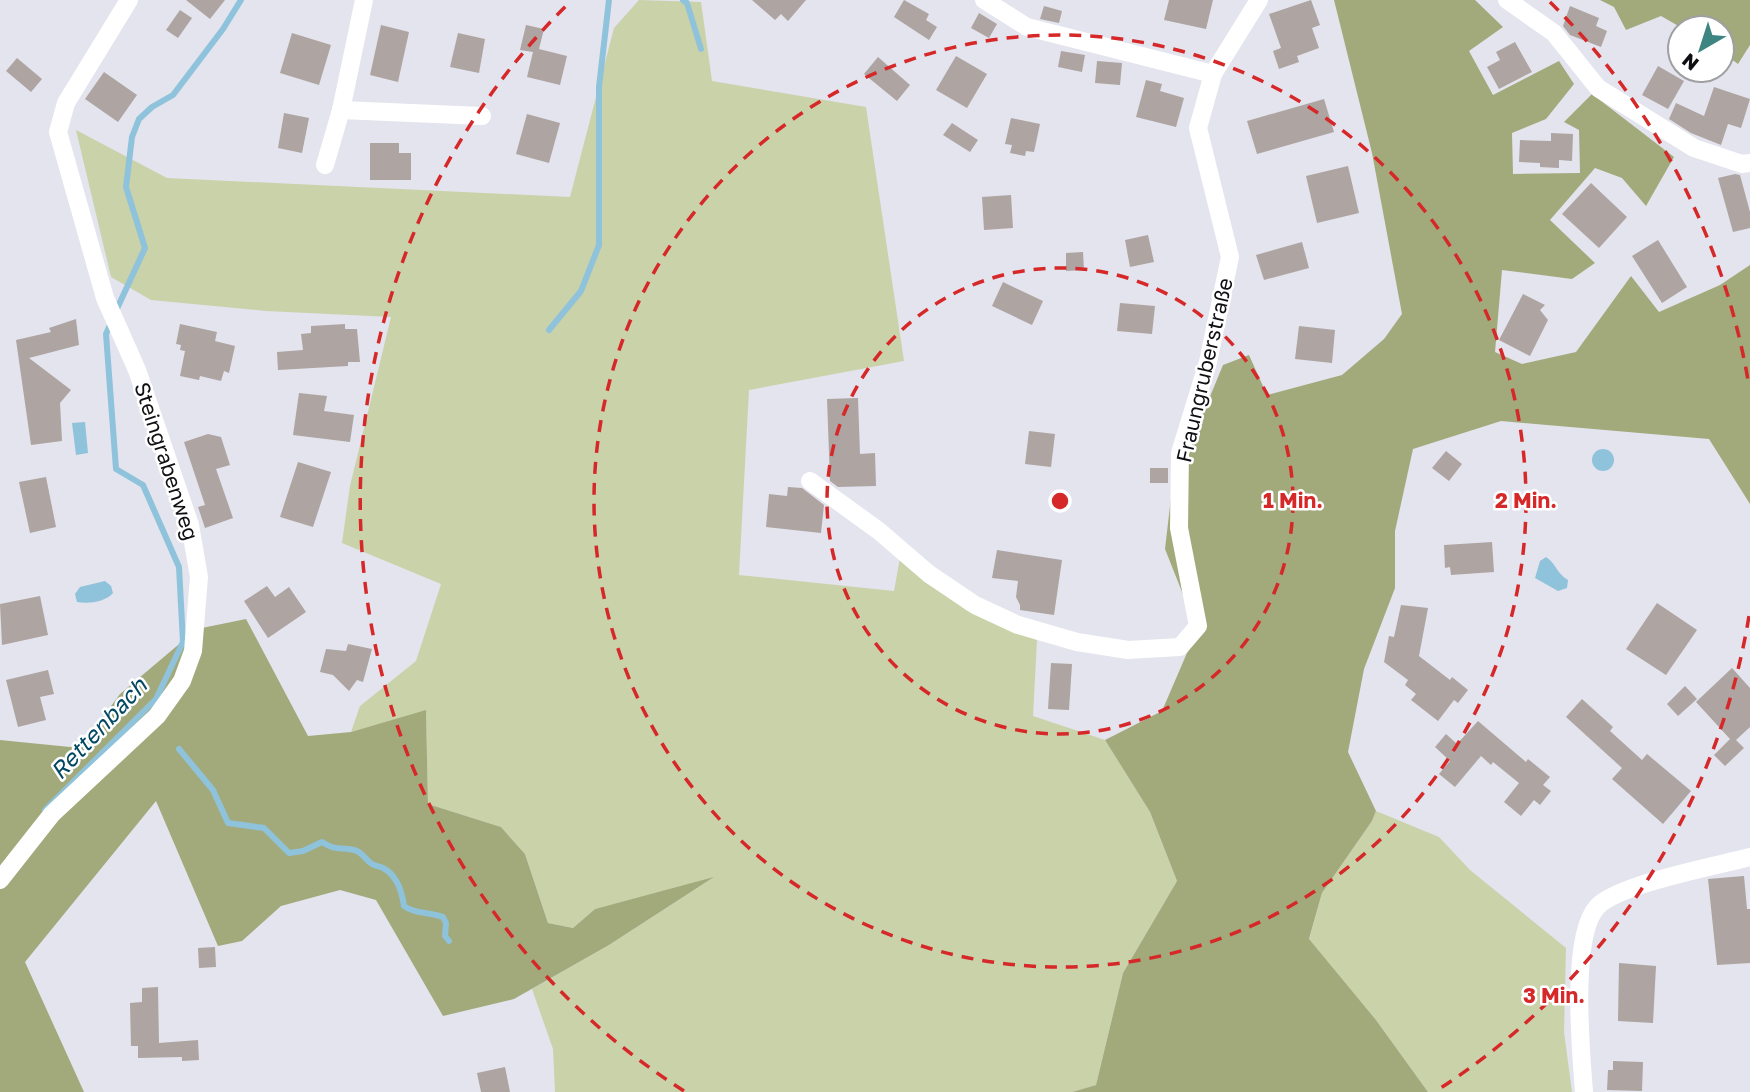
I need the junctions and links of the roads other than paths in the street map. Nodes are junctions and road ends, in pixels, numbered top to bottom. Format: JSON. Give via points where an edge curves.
{"nodes":[{"id":1,"x":129,"y":0,"type":"edge"},
{"id":2,"x":364,"y":0,"type":"edge"},
{"id":3,"x":984,"y":0,"type":"edge"},
{"id":4,"x":1259,"y":0,"type":"edge"},
{"id":5,"x":1507,"y":0,"type":"edge"},
{"id":6,"x":1213,"y":74,"type":"junction"},
{"id":7,"x":341,"y":110,"type":"junction"},
{"id":8,"x":482,"y":116,"type":"dead end"},
{"id":9,"x":1750,"y":163,"type":"edge"},
{"id":10,"x":325,"y":165,"type":"dead end"},
{"id":11,"x":810,"y":481,"type":"dead end"},
{"id":12,"x":1750,"y":857,"type":"edge"},
{"id":13,"x":0,"y":880,"type":"edge"},
{"id":14,"x":1584,"y":1092,"type":"edge"}],
"edges":[{"from":1,"to":13,"type":"street","name":"Steingrabenweg","via":[[66,103],[58,132],[114,320],[137,370],[195,545],[200,577],[193,651],[182,681],[157,716],[52,814]]},
{"from":2,"to":7,"type":"street"},
{"from":3,"to":6,"type":"street","via":[[1027,27]]},
{"from":4,"to":6,"type":"street","name":"Fraungruberstraße"},
{"from":5,"to":9,"type":"street","via":[[1554,33],[1598,89],[1694,148]]},
{"from":6,"to":11,"type":"street","name":"Fraungruberstraße","via":[[1198,128],[1230,257],[1208,362],[1180,453],[1180,528],[1198,626],[1180,647],[1128,650],[1077,642],[1018,625],[975,605]]},
{"from":7,"to":8,"type":"street"},
{"from":7,"to":10,"type":"street"},
{"from":12,"to":14,"type":"street","via":[[1626,889],[1597,907],[1583,940],[1578,1027]]}]}
